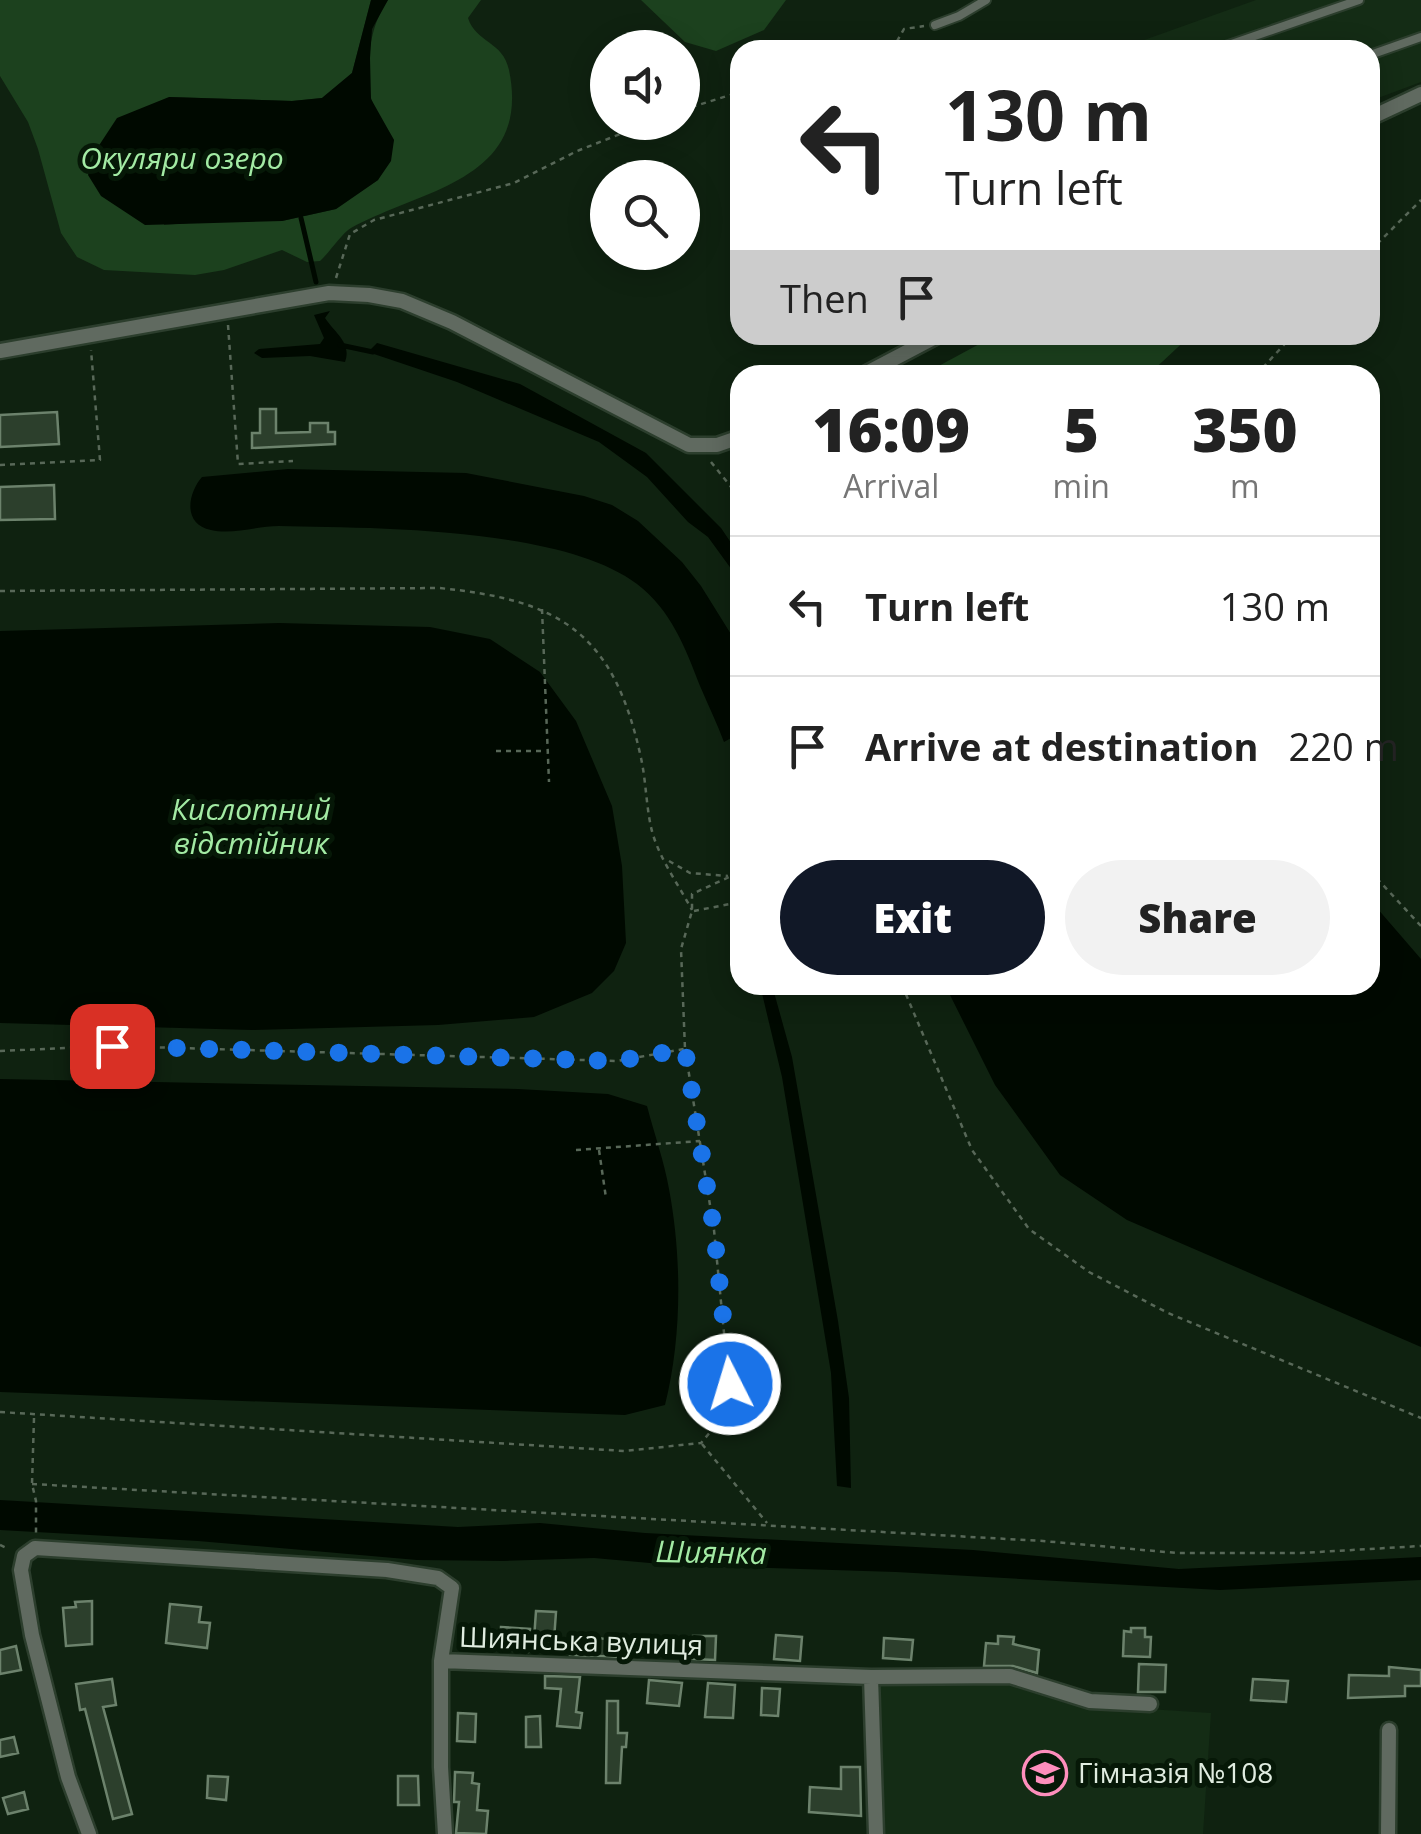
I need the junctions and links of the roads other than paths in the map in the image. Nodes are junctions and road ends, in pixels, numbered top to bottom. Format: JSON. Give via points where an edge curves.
{"nodes":[{"id":1,"x":986,"y":0,"type":"edge"},
{"id":2,"x":1359,"y":0,"type":"edge"},
{"id":3,"x":935,"y":25,"type":"road end"},
{"id":4,"x":1421,"y":37,"type":"edge"},
{"id":5,"x":1242,"y":40,"type":"edge"},
{"id":6,"x":1380,"y":51,"type":"edge"},
{"id":7,"x":1421,"y":94,"type":"edge"},
{"id":8,"x":1380,"y":113,"type":"edge"},
{"id":9,"x":920,"y":345,"type":"edge"},
{"id":10,"x":0,"y":351,"type":"edge"},
{"id":11,"x":882,"y":365,"type":"edge"},
{"id":12,"x":730,"y":440,"type":"edge"},
{"id":13,"x":441,"y":1662,"type":"junction"},
{"id":14,"x":871,"y":1678,"type":"junction"},
{"id":15,"x":1150,"y":1704,"type":"dead end"},
{"id":16,"x":1389,"y":1730,"type":"dead end"},
{"id":17,"x":89,"y":1834,"type":"edge"},
{"id":18,"x":445,"y":1834,"type":"edge"},
{"id":19,"x":876,"y":1834,"type":"edge"},
{"id":20,"x":1388,"y":1834,"type":"edge"}],
"edges":[{"from":1,"to":3,"type":"lane"},
{"from":2,"to":5,"type":"lane"},
{"from":4,"to":6,"type":"lane"},
{"from":7,"to":8,"type":"street"},
{"from":9,"to":11,"type":"street"},
{"from":10,"to":12,"type":"street","via":[[329,293],[402,301],[660,431],[696,446]]},
{"from":13,"to":14,"type":"street","name":"Шиянська вулиця"},
{"from":13,"to":17,"type":"street","name":"Шиянська вулиця","via":[[452,1588],[438,1578],[36,1548],[24,1556],[21,1570],[32,1634]]},
{"from":13,"to":18,"type":"street"},
{"from":14,"to":15,"type":"street","name":"Шиянська вулиця","via":[[1010,1676],[1090,1701]]},
{"from":14,"to":19,"type":"street"},
{"from":16,"to":20,"type":"street"}]}
